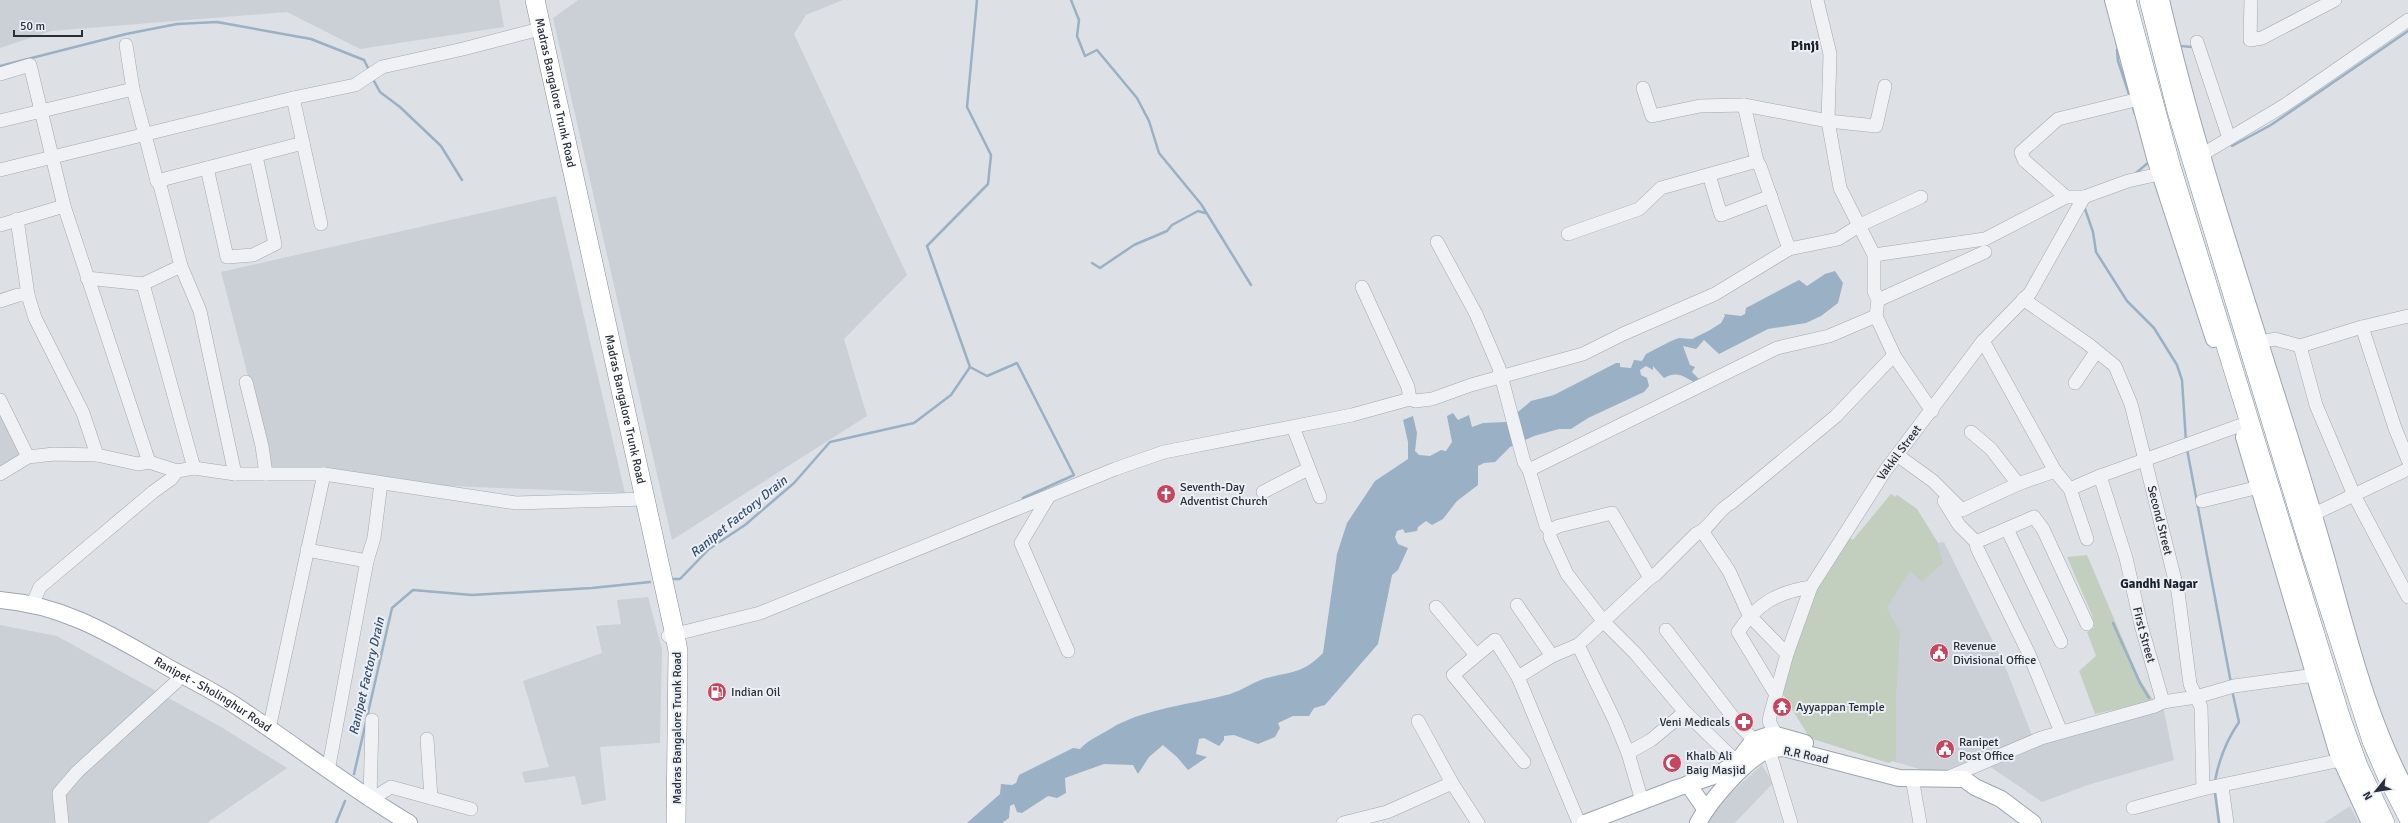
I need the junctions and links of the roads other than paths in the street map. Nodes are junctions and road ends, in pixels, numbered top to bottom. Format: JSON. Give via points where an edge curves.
{"nodes":[{"id":1,"x":527,"y":0,"type":"edge"},
{"id":2,"x":535,"y":0,"type":"edge"},
{"id":3,"x":1817,"y":0,"type":"edge"},
{"id":4,"x":2113,"y":0,"type":"edge"},
{"id":5,"x":2126,"y":0,"type":"edge"},
{"id":6,"x":2149,"y":0,"type":"edge"},
{"id":7,"x":2161,"y":0,"type":"edge"},
{"id":8,"x":2251,"y":0,"type":"edge"},
{"id":9,"x":2335,"y":0,"type":"edge"},
{"id":10,"x":2153,"y":18,"type":"junction"},
{"id":11,"x":2408,"y":20,"type":"edge"},
{"id":12,"x":2132,"y":24,"type":"junction"},
{"id":13,"x":537,"y":30,"type":"junction"},
{"id":14,"x":2197,"y":42,"type":"dead end"},
{"id":15,"x":126,"y":45,"type":"dead end"},
{"id":16,"x":0,"y":74,"type":"edge"},
{"id":17,"x":1885,"y":86,"type":"dead end"},
{"id":18,"x":1643,"y":88,"type":"dead end"},
{"id":19,"x":133,"y":89,"type":"junction"},
{"id":20,"x":293,"y":98,"type":"junction"},
{"id":21,"x":2139,"y":99,"type":"junction"},
{"id":22,"x":1744,"y":105,"type":"junction"},
{"id":23,"x":40,"y":110,"type":"junction"},
{"id":24,"x":0,"y":121,"type":"edge"},
{"id":25,"x":1828,"y":121,"type":"junction"},
{"id":26,"x":144,"y":134,"type":"junction"},
{"id":27,"x":2229,"y":138,"type":"junction"},
{"id":28,"x":303,"y":143,"type":"junction"},
{"id":29,"x":2203,"y":154,"type":"junction"},
{"id":30,"x":53,"y":156,"type":"junction"},
{"id":31,"x":256,"y":156,"type":"junction"},
{"id":32,"x":1757,"y":161,"type":"junction"},
{"id":33,"x":207,"y":168,"type":"junction"},
{"id":34,"x":0,"y":170,"type":"edge"},
{"id":35,"x":2166,"y":172,"type":"junction"},
{"id":36,"x":1709,"y":175,"type":"junction"},
{"id":37,"x":156,"y":181,"type":"junction"},
{"id":38,"x":1771,"y":196,"type":"junction"},
{"id":39,"x":1921,"y":197,"type":"dead end"},
{"id":40,"x":2066,"y":197,"type":"junction"},
{"id":41,"x":2084,"y":197,"type":"junction"},
{"id":42,"x":64,"y":206,"type":"junction"},
{"id":43,"x":17,"y":219,"type":"junction"},
{"id":44,"x":321,"y":224,"type":"dead end"},
{"id":45,"x":0,"y":225,"type":"edge"},
{"id":46,"x":1859,"y":226,"type":"junction"},
{"id":47,"x":1568,"y":234,"type":"dead end"},
{"id":48,"x":1437,"y":242,"type":"dead end"},
{"id":49,"x":1789,"y":249,"type":"junction"},
{"id":50,"x":1985,"y":252,"type":"dead end"},
{"id":51,"x":1874,"y":255,"type":"junction"},
{"id":52,"x":181,"y":266,"type":"junction"},
{"id":53,"x":87,"y":278,"type":"junction"},
{"id":54,"x":143,"y":284,"type":"junction"},
{"id":55,"x":1362,"y":287,"type":"dead end"},
{"id":56,"x":28,"y":295,"type":"junction"},
{"id":57,"x":2023,"y":299,"type":"junction"},
{"id":58,"x":1878,"y":300,"type":"junction"},
{"id":59,"x":0,"y":301,"type":"edge"},
{"id":60,"x":1876,"y":316,"type":"junction"},
{"id":61,"x":2408,"y":316,"type":"edge"},
{"id":62,"x":2362,"y":327,"type":"junction"},
{"id":63,"x":1983,"y":341,"type":"junction"},
{"id":64,"x":2260,"y":342,"type":"junction"},
{"id":65,"x":2300,"y":346,"type":"junction"},
{"id":66,"x":2096,"y":352,"type":"junction"},
{"id":67,"x":1894,"y":355,"type":"junction"},
{"id":68,"x":1500,"y":378,"type":"junction"},
{"id":69,"x":246,"y":382,"type":"dead end"},
{"id":70,"x":2074,"y":383,"type":"dead end"},
{"id":71,"x":1410,"y":399,"type":"junction"},
{"id":72,"x":0,"y":400,"type":"edge"},
{"id":73,"x":1932,"y":411,"type":"junction"},
{"id":74,"x":2241,"y":425,"type":"junction"},
{"id":75,"x":1293,"y":427,"type":"junction"},
{"id":76,"x":1971,"y":432,"type":"dead end"},
{"id":77,"x":97,"y":455,"type":"junction"},
{"id":78,"x":1898,"y":455,"type":"junction"},
{"id":79,"x":28,"y":457,"type":"junction"},
{"id":80,"x":2408,"y":460,"type":"edge"},
{"id":81,"x":2144,"y":461,"type":"junction"},
{"id":82,"x":149,"y":462,"type":"junction"},
{"id":83,"x":194,"y":468,"type":"junction"},
{"id":84,"x":1308,"y":469,"type":"junction"},
{"id":85,"x":2408,"y":469,"type":"edge"},
{"id":86,"x":1529,"y":470,"type":"junction"},
{"id":87,"x":177,"y":471,"type":"junction"},
{"id":88,"x":2055,"y":471,"type":"junction"},
{"id":89,"x":0,"y":474,"type":"edge"},
{"id":90,"x":235,"y":474,"type":"junction"},
{"id":91,"x":266,"y":474,"type":"junction"},
{"id":92,"x":324,"y":474,"type":"junction"},
{"id":93,"x":2100,"y":476,"type":"junction"},
{"id":94,"x":381,"y":483,"type":"junction"},
{"id":95,"x":2018,"y":484,"type":"junction"},
{"id":96,"x":2259,"y":487,"type":"junction"},
{"id":97,"x":2070,"y":490,"type":"junction"},
{"id":98,"x":1263,"y":492,"type":"dead end"},
{"id":99,"x":2354,"y":495,"type":"junction"},
{"id":100,"x":1049,"y":496,"type":"junction"},
{"id":101,"x":1320,"y":497,"type":"dead end"},
{"id":102,"x":642,"y":499,"type":"junction"},
{"id":103,"x":1944,"y":501,"type":"dead end"},
{"id":104,"x":2202,"y":501,"type":"dead end"},
{"id":105,"x":2315,"y":519,"type":"junction"},
{"id":106,"x":2007,"y":529,"type":"junction"},
{"id":107,"x":1550,"y":530,"type":"junction"},
{"id":108,"x":1702,"y":531,"type":"junction"},
{"id":109,"x":2087,"y":539,"type":"dead end"},
{"id":110,"x":1976,"y":542,"type":"junction"},
{"id":111,"x":2309,"y":545,"type":"junction"},
{"id":112,"x":307,"y":550,"type":"junction"},
{"id":113,"x":367,"y":561,"type":"junction"},
{"id":114,"x":1650,"y":578,"type":"junction"},
{"id":115,"x":1810,"y":587,"type":"junction"},
{"id":116,"x":2408,"y":597,"type":"edge"},
{"id":117,"x":0,"y":600,"type":"edge"},
{"id":118,"x":32,"y":605,"type":"junction"},
{"id":119,"x":1517,"y":606,"type":"dead end"},
{"id":120,"x":0,"y":607,"type":"edge"},
{"id":121,"x":1436,"y":607,"type":"dead end"},
{"id":122,"x":1749,"y":615,"type":"junction"},
{"id":123,"x":1604,"y":622,"type":"junction"},
{"id":124,"x":2087,"y":624,"type":"dead end"},
{"id":125,"x":1666,"y":630,"type":"dead end"},
{"id":126,"x":672,"y":635,"type":"junction"},
{"id":127,"x":2061,"y":642,"type":"dead end"},
{"id":128,"x":1578,"y":644,"type":"junction"},
{"id":129,"x":1068,"y":651,"type":"dead end"},
{"id":130,"x":1787,"y":654,"type":"junction"},
{"id":131,"x":1476,"y":655,"type":"junction"},
{"id":132,"x":1552,"y":656,"type":"junction"},
{"id":133,"x":2320,"y":669,"type":"junction"},
{"id":134,"x":1518,"y":677,"type":"junction"},
{"id":135,"x":178,"y":678,"type":"junction"},
{"id":136,"x":1776,"y":695,"type":"junction"},
{"id":137,"x":2196,"y":697,"type":"junction"},
{"id":138,"x":2163,"y":702,"type":"junction"},
{"id":139,"x":1685,"y":712,"type":"junction"},
{"id":140,"x":372,"y":720,"type":"dead end"},
{"id":141,"x":1418,"y":721,"type":"dead end"},
{"id":142,"x":269,"y":729,"type":"junction"},
{"id":143,"x":2061,"y":732,"type":"junction"},
{"id":144,"x":1776,"y":735,"type":"junction"},
{"id":145,"x":427,"y":739,"type":"dead end"},
{"id":146,"x":1754,"y":740,"type":"junction"},
{"id":147,"x":1770,"y":750,"type":"junction"},
{"id":148,"x":1628,"y":753,"type":"junction"},
{"id":149,"x":2341,"y":760,"type":"junction"},
{"id":150,"x":1524,"y":762,"type":"dead end"},
{"id":151,"x":1737,"y":762,"type":"junction"},
{"id":152,"x":328,"y":771,"type":"junction"},
{"id":153,"x":1907,"y":775,"type":"junction"},
{"id":154,"x":1944,"y":779,"type":"junction"},
{"id":155,"x":1964,"y":779,"type":"junction"},
{"id":156,"x":1452,"y":783,"type":"junction"},
{"id":157,"x":1688,"y":784,"type":"junction"},
{"id":158,"x":2222,"y":786,"type":"junction"},
{"id":159,"x":345,"y":788,"type":"junction"},
{"id":160,"x":2203,"y":789,"type":"junction"},
{"id":161,"x":2408,"y":793,"type":"edge"},
{"id":162,"x":430,"y":798,"type":"junction"},
{"id":163,"x":370,"y":800,"type":"junction"},
{"id":164,"x":1642,"y":801,"type":"junction"},
{"id":165,"x":2133,"y":808,"type":"dead end"},
{"id":166,"x":471,"y":809,"type":"dead end"},
{"id":167,"x":1702,"y":817,"type":"edge"},
{"id":168,"x":2408,"y":817,"type":"edge"},
{"id":169,"x":62,"y":823,"type":"edge"},
{"id":170,"x":395,"y":823,"type":"edge"},
{"id":171,"x":409,"y":823,"type":"edge"},
{"id":172,"x":669,"y":823,"type":"edge"},
{"id":173,"x":676,"y":823,"type":"edge"},
{"id":174,"x":1344,"y":823,"type":"edge"},
{"id":175,"x":1478,"y":823,"type":"edge"},
{"id":176,"x":1579,"y":823,"type":"edge"},
{"id":177,"x":1585,"y":823,"type":"edge"},
{"id":178,"x":1791,"y":823,"type":"edge"},
{"id":179,"x":1920,"y":823,"type":"edge"},
{"id":180,"x":2033,"y":823,"type":"edge"},
{"id":181,"x":2044,"y":823,"type":"edge"},
{"id":182,"x":2227,"y":823,"type":"edge"},
{"id":183,"x":2370,"y":823,"type":"edge"},
{"id":184,"x":2385,"y":823,"type":"edge"}],
"edges":[{"from":1,"to":13,"type":"highway"},
{"from":2,"to":13,"type":"highway","name":"Madras Bangalore Trunk Road"},
{"from":3,"to":25,"type":"street","via":[[1830,54]]},
{"from":4,"to":21,"type":"main road"},
{"from":5,"to":12,"type":"highway"},
{"from":6,"to":10,"type":"highway"},
{"from":7,"to":29,"type":"main road"},
{"from":8,"to":9,"type":"street","via":[[2250,40],[2262,38]]},
{"from":10,"to":12,"type":"highway","via":[[2145,9],[2138,10],[2133,14]]},
{"from":10,"to":111,"type":"highway","via":[[2177,111]]},
{"from":11,"to":27,"type":"street","via":[[2285,105]]},
{"from":12,"to":35,"type":"highway"},
{"from":13,"to":20,"type":"street","via":[[382,67],[355,85]]},
{"from":13,"to":102,"type":"highway","name":"Madras Bangalore Trunk Road"},
{"from":14,"to":27,"type":"street"},
{"from":15,"to":19,"type":"street"},
{"from":16,"to":23,"type":"street","via":[[30,65]]},
{"from":17,"to":25,"type":"street","via":[[1876,126]]},
{"from":18,"to":22,"type":"street","via":[[1652,116],[1700,106]]},
{"from":19,"to":23,"type":"street"},
{"from":19,"to":26,"type":"street"},
{"from":20,"to":26,"type":"street"},
{"from":20,"to":28,"type":"street"},
{"from":21,"to":35,"type":"main road"},
{"from":21,"to":40,"type":"street","via":[[2058,119],[2021,152],[2024,160]]},
{"from":22,"to":25,"type":"street"},
{"from":22,"to":32,"type":"street"},
{"from":23,"to":24,"type":"street"},
{"from":23,"to":30,"type":"street"},
{"from":25,"to":46,"type":"street","via":[[1840,188]]},
{"from":26,"to":30,"type":"street"},
{"from":26,"to":37,"type":"street"},
{"from":27,"to":29,"type":"street"},
{"from":28,"to":31,"type":"street"},
{"from":28,"to":44,"type":"street"},
{"from":29,"to":64,"type":"main road"},
{"from":30,"to":34,"type":"street"},
{"from":30,"to":42,"type":"street"},
{"from":31,"to":33,"type":"street"},
{"from":31,"to":33,"type":"street","via":[[275,244],[254,255],[227,257]]},
{"from":32,"to":36,"type":"street"},
{"from":32,"to":38,"type":"street"},
{"from":33,"to":37,"type":"street"},
{"from":35,"to":41,"type":"street","via":[[2128,181]]},
{"from":35,"to":74,"type":"main road"},
{"from":35,"to":133,"type":"highway"},
{"from":36,"to":38,"type":"street","via":[[1721,215]]},
{"from":36,"to":47,"type":"street","via":[[1661,188],[1639,209]]},
{"from":37,"to":52,"type":"street","via":[[160,185]]},
{"from":38,"to":49,"type":"street"},
{"from":39,"to":46,"type":"street"},
{"from":40,"to":41,"type":"street"},
{"from":40,"to":51,"type":"street","via":[[1985,239]]},
{"from":41,"to":57,"type":"street","name":"Vakkil Street","via":[[2030,293]]},
{"from":42,"to":43,"type":"street"},
{"from":42,"to":53,"type":"street"},
{"from":43,"to":45,"type":"street"},
{"from":43,"to":56,"type":"street"},
{"from":46,"to":49,"type":"street","via":[[1838,239]]},
{"from":46,"to":51,"type":"street"},
{"from":48,"to":68,"type":"street","via":[[1476,314],[1499,368]]},
{"from":49,"to":68,"type":"street","via":[[1715,294],[1583,354]]},
{"from":50,"to":58,"type":"street"},
{"from":51,"to":58,"type":"street","via":[[1874,292]]},
{"from":52,"to":54,"type":"street"},
{"from":52,"to":90,"type":"street","via":[[200,311]]},
{"from":53,"to":54,"type":"street"},
{"from":53,"to":82,"type":"street"},
{"from":54,"to":83,"type":"street"},
{"from":55,"to":71,"type":"street","via":[[1408,387]]},
{"from":56,"to":59,"type":"street"},
{"from":56,"to":77,"type":"street","via":[[35,318],[83,413]]},
{"from":57,"to":63,"type":"street","name":"Vakkil Street"},
{"from":57,"to":66,"type":"street","name":"Second Street"},
{"from":58,"to":60,"type":"street"},
{"from":60,"to":67,"type":"street"},
{"from":60,"to":86,"type":"street","via":[[1829,336],[1777,348]]},
{"from":61,"to":62,"type":"street"},
{"from":62,"to":65,"type":"street"},
{"from":62,"to":80,"type":"street"},
{"from":63,"to":73,"type":"street","name":"Vakkil Street"},
{"from":63,"to":88,"type":"street"},
{"from":64,"to":65,"type":"street","via":[[2274,339]]},
{"from":64,"to":105,"type":"main road"},
{"from":65,"to":99,"type":"street","via":[[2316,404]]},
{"from":66,"to":70,"type":"street"},
{"from":66,"to":81,"type":"street","name":"Second Street","via":[[2115,366],[2131,404]]},
{"from":67,"to":73,"type":"street"},
{"from":67,"to":108,"type":"street","via":[[1836,416],[1725,506]]},
{"from":68,"to":71,"type":"street","via":[[1432,399]]},
{"from":68,"to":86,"type":"street","via":[[1524,462]]},
{"from":69,"to":91,"type":"street","via":[[262,446]]},
{"from":71,"to":75,"type":"street","via":[[1352,415]]},
{"from":72,"to":79,"type":"street"},
{"from":73,"to":78,"type":"street","name":"Vakkil Street"},
{"from":74,"to":81,"type":"street"},
{"from":74,"to":96,"type":"main road"},
{"from":75,"to":84,"type":"street"},
{"from":75,"to":100,"type":"street","via":[[1164,452]]},
{"from":76,"to":95,"type":"street","via":[[1991,449]]},
{"from":77,"to":79,"type":"street","via":[[54,454]]},
{"from":77,"to":82,"type":"street","via":[[138,464]]},
{"from":78,"to":95,"type":"street","via":[[1933,481],[1962,510]]},
{"from":78,"to":115,"type":"street","name":"Vakkil Street"},
{"from":79,"to":89,"type":"street"},
{"from":81,"to":93,"type":"street"},
{"from":81,"to":137,"type":"street","name":"Second Street","via":[[2178,592],[2190,684]]},
{"from":82,"to":87,"type":"street"},
{"from":83,"to":87,"type":"street"},
{"from":83,"to":90,"type":"street"},
{"from":84,"to":98,"type":"street"},
{"from":84,"to":101,"type":"street"},
{"from":85,"to":99,"type":"street"},
{"from":86,"to":107,"type":"street","via":[[1546,526]]},
{"from":87,"to":118,"type":"street","via":[[171,479],[40,586]]},
{"from":88,"to":95,"type":"street"},
{"from":88,"to":97,"type":"street"},
{"from":90,"to":91,"type":"street"},
{"from":91,"to":92,"type":"street"},
{"from":92,"to":94,"type":"street"},
{"from":92,"to":112,"type":"street"},
{"from":93,"to":97,"type":"street"},
{"from":93,"to":138,"type":"street","name":"First Street","via":[[2126,558],[2141,626]]},
{"from":94,"to":102,"type":"street","via":[[516,503]]},
{"from":94,"to":113,"type":"street","via":[[374,538]]},
{"from":96,"to":104,"type":"street"},
{"from":96,"to":133,"type":"main road"},
{"from":97,"to":109,"type":"street"},
{"from":99,"to":105,"type":"street"},
{"from":99,"to":116,"type":"street"},
{"from":100,"to":126,"type":"street","via":[[760,613]]},
{"from":100,"to":129,"type":"street","via":[[1021,543]]},
{"from":102,"to":126,"type":"highway","name":"Madras Bangalore Trunk Road"},
{"from":103,"to":110,"type":"street","via":[[1959,526]]},
{"from":105,"to":111,"type":"highway"},
{"from":105,"to":161,"type":"main road","via":[[2374,718],[2392,763]]},
{"from":106,"to":110,"type":"street"},
{"from":106,"to":124,"type":"street","via":[[2034,517],[2043,529]]},
{"from":106,"to":127,"type":"street"},
{"from":107,"to":114,"type":"street","via":[[1612,513]]},
{"from":107,"to":123,"type":"street","via":[[1550,537],[1568,574]]},
{"from":108,"to":114,"type":"street"},
{"from":108,"to":122,"type":"street","via":[[1729,571]]},
{"from":110,"to":143,"type":"street","via":[[2029,654]]},
{"from":111,"to":168,"type":"highway","via":[[2372,741],[2389,782]]},
{"from":112,"to":113,"type":"street"},
{"from":112,"to":142,"type":"street"},
{"from":113,"to":152,"type":"street"},
{"from":114,"to":123,"type":"street"},
{"from":115,"to":122,"type":"street","via":[[1787,590]]},
{"from":115,"to":130,"type":"street","name":"Vakkil Street"},
{"from":117,"to":118,"type":"main road","name":"Ranipet - Sholinghur Road"},
{"from":118,"to":135,"type":"main road","name":"Ranipet - Sholinghur Road","via":[[62,613],[118,637]]},
{"from":119,"to":132,"type":"street"},
{"from":120,"to":135,"type":"main road","via":[[62,621]]},
{"from":121,"to":131,"type":"street"},
{"from":122,"to":130,"type":"street"},
{"from":122,"to":136,"type":"street","via":[[1738,632]]},
{"from":123,"to":128,"type":"street"},
{"from":123,"to":139,"type":"street","via":[[1635,653]]},
{"from":125,"to":146,"type":"street","via":[[1739,725]]},
{"from":126,"to":172,"type":"highway"},
{"from":126,"to":173,"type":"highway","name":"Madras Bangalore Trunk Road","via":[[678,651]]},
{"from":128,"to":132,"type":"street"},
{"from":128,"to":148,"type":"street"},
{"from":130,"to":136,"type":"street","name":"Vakkil Street"},
{"from":131,"to":134,"type":"street","via":[[1495,640]]},
{"from":131,"to":150,"type":"street","via":[[1453,675]]},
{"from":132,"to":134,"type":"street"},
{"from":133,"to":137,"type":"street"},
{"from":133,"to":149,"type":"main road"},
{"from":133,"to":184,"type":"highway","via":[[2358,766]]},
{"from":134,"to":176,"type":"street"},
{"from":135,"to":142,"type":"main road","name":"Ranipet - Sholinghur Road","via":[[232,703]]},
{"from":135,"to":159,"type":"main road"},
{"from":135,"to":169,"type":"street","via":[[77,772],[59,793]]},
{"from":136,"to":144,"type":"street","name":"Vakkil Street","via":[[1769,721]]},
{"from":137,"to":138,"type":"street"},
{"from":137,"to":160,"type":"street","name":"Second Street","via":[[2201,706]]},
{"from":138,"to":143,"type":"street"},
{"from":139,"to":148,"type":"street","via":[[1651,740]]},
{"from":139,"to":151,"type":"street"},
{"from":140,"to":163,"type":"street"},
{"from":141,"to":156,"type":"street"},
{"from":142,"to":152,"type":"main road","name":"Ranipet - Sholinghur Road"},
{"from":143,"to":154,"type":"street"},
{"from":144,"to":146,"type":"main road","name":"R.R Road"},
{"from":144,"to":153,"type":"main road","name":"R.R Road"},
{"from":145,"to":162,"type":"street"},
{"from":146,"to":151,"type":"main road"},
{"from":147,"to":153,"type":"main road","name":"R.R Road","via":[[1784,748]]},
{"from":147,"to":167,"type":"main road","name":"R.R Road","via":[[1757,757],[1718,793]]},
{"from":147,"to":178,"type":"street"},
{"from":148,"to":164,"type":"street"},
{"from":149,"to":158,"type":"street"},
{"from":149,"to":183,"type":"main road"},
{"from":151,"to":157,"type":"main road","via":[[1717,775]]},
{"from":152,"to":159,"type":"main road","name":"Ranipet - Sholinghur Road"},
{"from":153,"to":154,"type":"main road","name":"R.R Road"},
{"from":153,"to":179,"type":"street"},
{"from":154,"to":155,"type":"main road","name":"R.R Road"},
{"from":155,"to":180,"type":"main road","name":"R.R Road","via":[[2001,798]]},
{"from":155,"to":181,"type":"main road","name":"R.R Road","via":[[1978,778],[2006,793]]},
{"from":156,"to":174,"type":"street","via":[[1388,812]]},
{"from":156,"to":175,"type":"street"},
{"from":157,"to":164,"type":"main road"},
{"from":157,"to":167,"type":"main road"},
{"from":158,"to":160,"type":"street"},
{"from":158,"to":182,"type":"street"},
{"from":159,"to":163,"type":"main road","name":"Ranipet - Sholinghur Road"},
{"from":159,"to":170,"type":"main road"},
{"from":160,"to":165,"type":"street"},
{"from":162,"to":163,"type":"street","via":[[391,787]]},
{"from":162,"to":166,"type":"street"},
{"from":163,"to":171,"type":"main road","name":"Ranipet - Sholinghur Road"},
{"from":164,"to":177,"type":"main road"}]}
